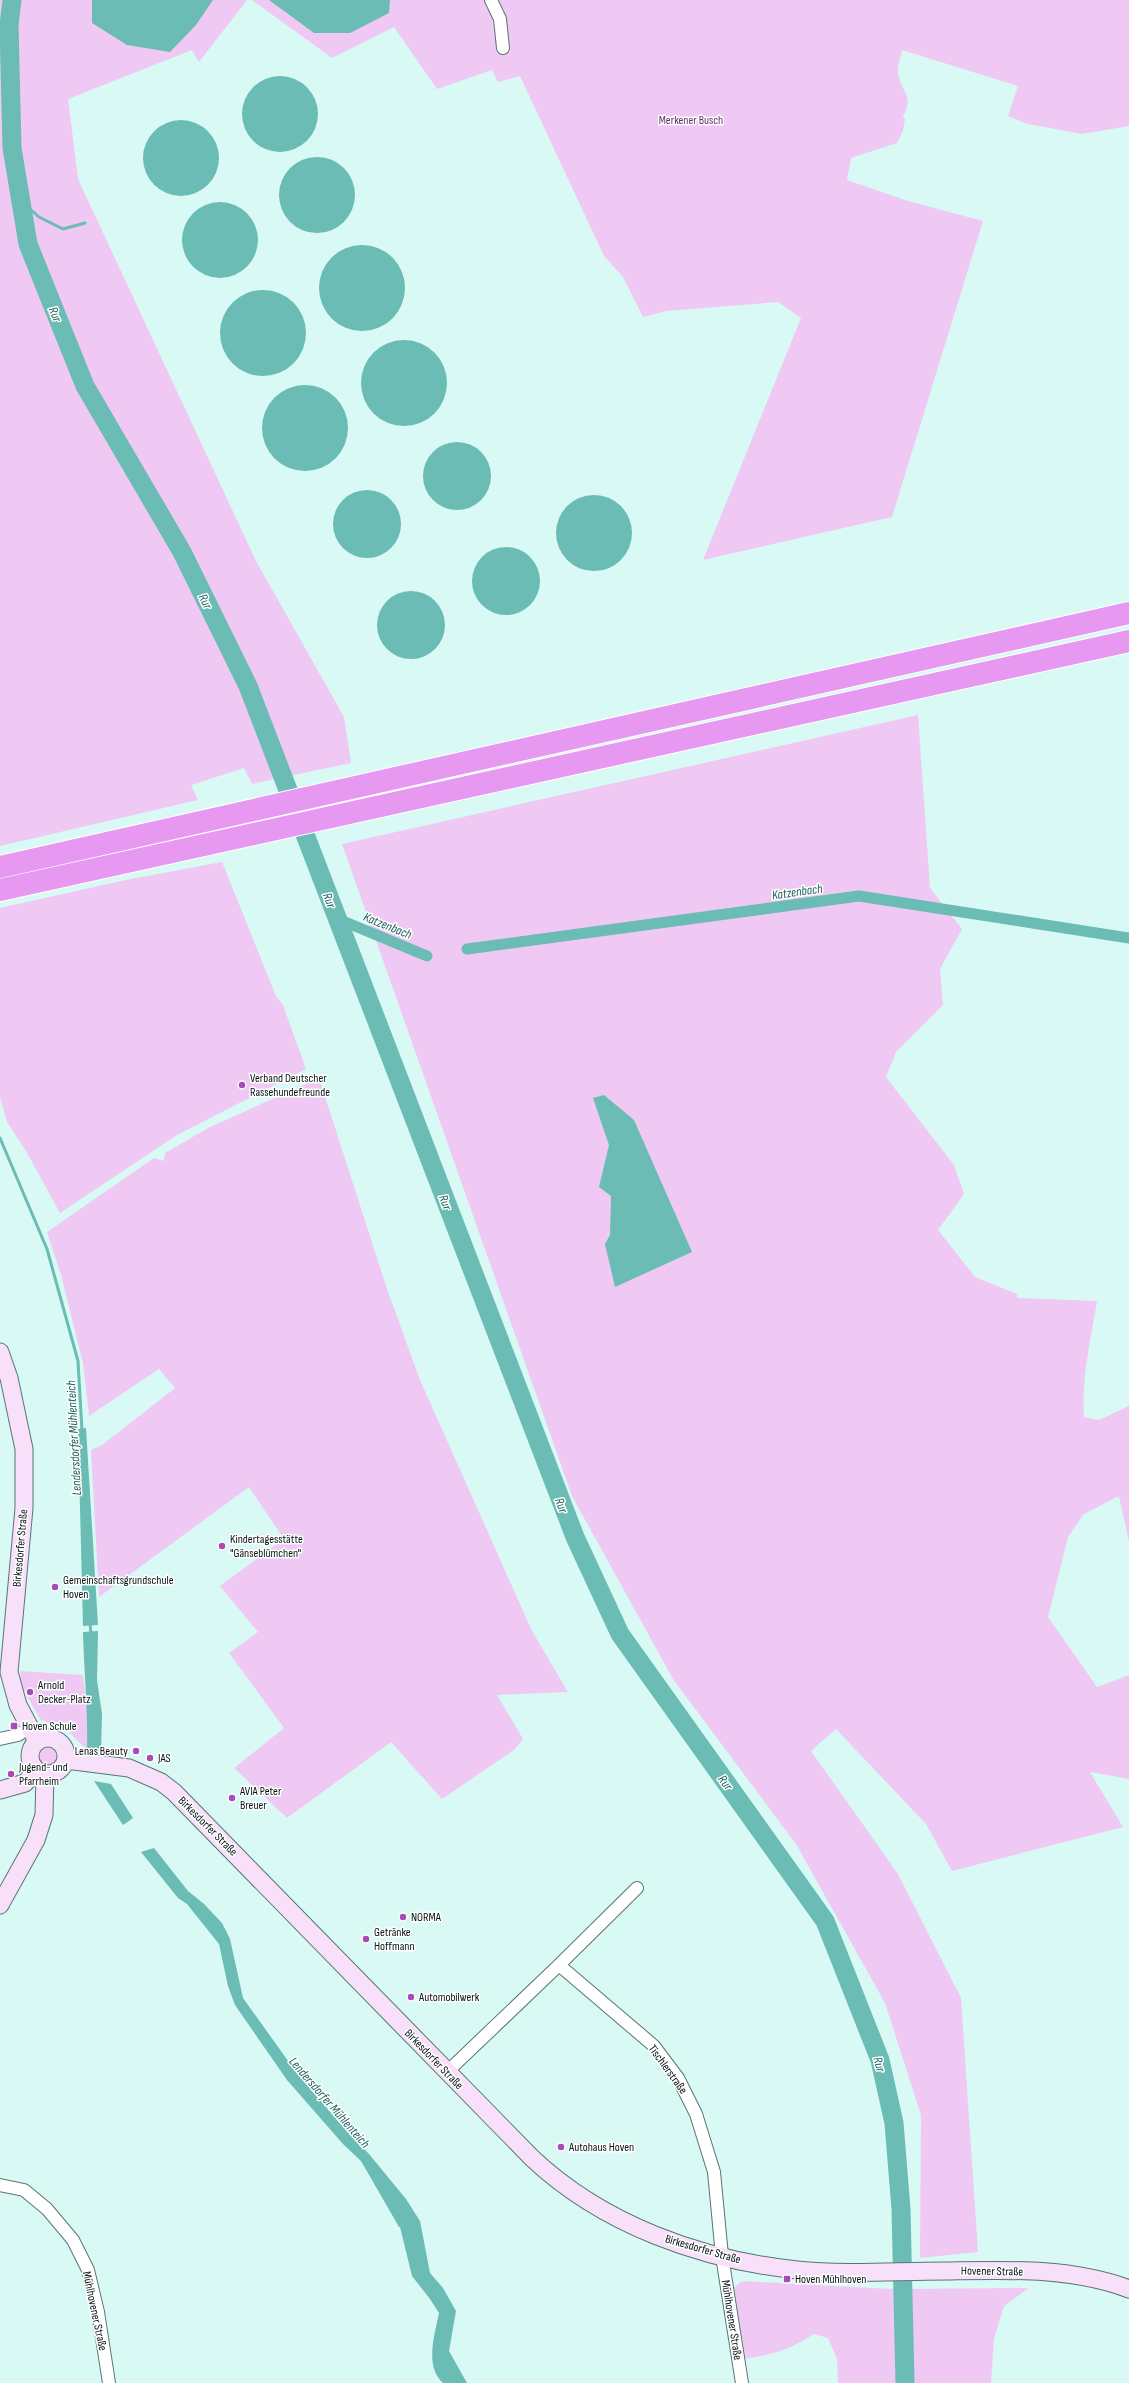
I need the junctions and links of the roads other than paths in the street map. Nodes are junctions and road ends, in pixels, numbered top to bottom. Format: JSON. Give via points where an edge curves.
{"nodes":[{"id":1,"x":491,"y":0,"type":"edge"},
{"id":2,"x":503,"y":48,"type":"dead end"},
{"id":3,"x":1129,"y":613,"type":"edge"},
{"id":4,"x":1129,"y":641,"type":"edge"},
{"id":5,"x":0,"y":867,"type":"edge"},
{"id":6,"x":0,"y":890,"type":"edge"},
{"id":7,"x":0,"y":1352,"type":"edge"},
{"id":8,"x":4,"y":1379,"type":"edge"},
{"id":9,"x":33,"y":1734,"type":"junction"},
{"id":10,"x":0,"y":1739,"type":"edge"},
{"id":11,"x":66,"y":1760,"type":"junction"},
{"id":12,"x":40,"y":1773,"type":"junction"},
{"id":13,"x":0,"y":1790,"type":"edge"},
{"id":14,"x":637,"y":1888,"type":"dead end"},
{"id":15,"x":0,"y":1905,"type":"edge"},
{"id":16,"x":559,"y":1965,"type":"junction"},
{"id":17,"x":447,"y":2072,"type":"junction"},
{"id":18,"x":0,"y":2185,"type":"edge"},
{"id":19,"x":722,"y":2256,"type":"junction"},
{"id":20,"x":853,"y":2272,"type":"joint"},
{"id":21,"x":1129,"y":2289,"type":"edge"},
{"id":22,"x":109,"y":2383,"type":"edge"},
{"id":23,"x":742,"y":2383,"type":"edge"}],
"edges":[{"from":1,"to":2,"type":"street","via":[[500,19]]},
{"from":3,"to":5,"type":"highway"},
{"from":4,"to":6,"type":"highway","via":[[218,844]]},
{"from":7,"to":8,"type":"main road","name":"Birkesdorfer Straße"},
{"from":8,"to":9,"type":"main road","name":"Birkesdorfer Straße","via":[[24,1449],[24,1508],[8,1672],[18,1705]]},
{"from":9,"to":10,"type":"street"},
{"from":9,"to":11,"type":"main road","via":[[59,1742],[66,1752]]},
{"from":9,"to":12,"type":"main road","via":[[29,1756],[32,1767]]},
{"from":11,"to":12,"type":"main road","via":[[56,1773]]},
{"from":11,"to":17,"type":"main road","name":"Birkesdorfer Straße","via":[[129,1768],[161,1782],[174,1792]]},
{"from":12,"to":13,"type":"main road","via":[[25,1783]]},
{"from":12,"to":15,"type":"main road","via":[[44,1815],[36,1840]]},
{"from":14,"to":16,"type":"street"},
{"from":16,"to":17,"type":"street"},
{"from":16,"to":19,"type":"street","name":"Tischlerstraße","via":[[654,2046],[686,2092],[696,2114],[714,2172]]},
{"from":17,"to":19,"type":"main road","name":"Birkesdorfer Straße","via":[[541,2167],[583,2198],[627,2224],[674,2242]]},
{"from":18,"to":22,"type":"street","name":"Mühlhovener Straße","via":[[24,2190],[48,2208],[73,2240],[90,2277]]},
{"from":19,"to":20,"type":"main road","name":"Birkesdorfer Straße","via":[[797,2270]]},
{"from":19,"to":23,"type":"street","name":"Mühlhovener Straße"},
{"from":20,"to":21,"type":"main road","name":"Hovener Straße","via":[[984,2270],[1074,2274]]}]}
